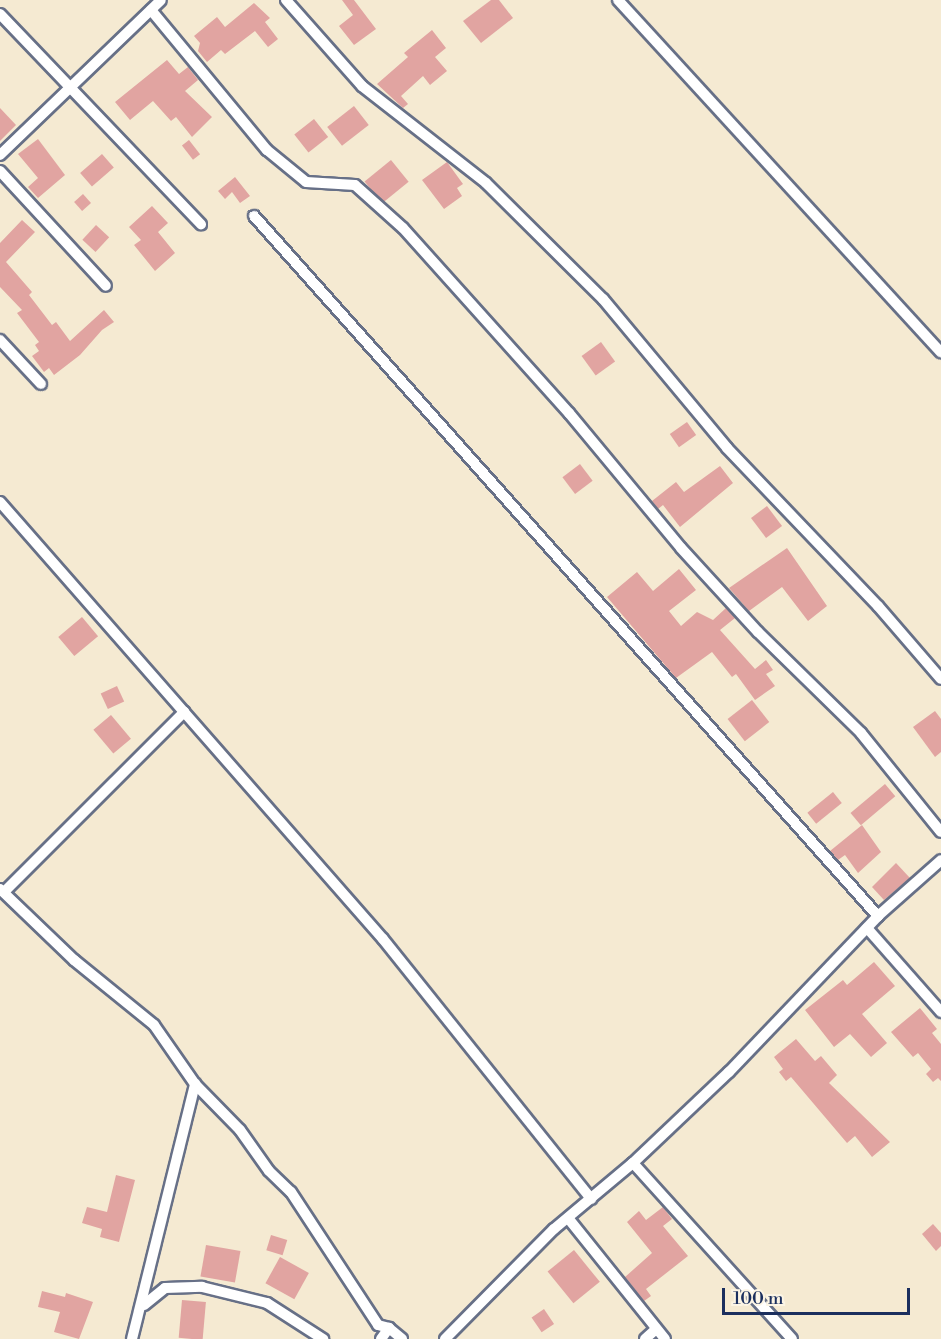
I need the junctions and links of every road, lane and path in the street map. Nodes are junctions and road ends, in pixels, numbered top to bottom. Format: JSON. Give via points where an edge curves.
{"nodes":[{"id":1,"x":161,"y":0,"type":"edge"},
{"id":2,"x":286,"y":0,"type":"edge"},
{"id":3,"x":618,"y":0,"type":"edge"},
{"id":4,"x":151,"y":9,"type":"junction"},
{"id":5,"x":0,"y":14,"type":"edge"},
{"id":6,"x":69,"y":86,"type":"junction"},
{"id":7,"x":0,"y":155,"type":"edge"},
{"id":8,"x":0,"y":171,"type":"edge"},
{"id":9,"x":254,"y":216,"type":"dead end"},
{"id":10,"x":201,"y":224,"type":"dead end"},
{"id":11,"x":106,"y":285,"type":"dead end"},
{"id":12,"x":0,"y":340,"type":"edge"},
{"id":13,"x":941,"y":353,"type":"edge"},
{"id":14,"x":41,"y":384,"type":"dead end"},
{"id":15,"x":0,"y":502,"type":"edge"},
{"id":16,"x":941,"y":679,"type":"edge"},
{"id":17,"x":184,"y":712,"type":"junction"},
{"id":18,"x":941,"y":832,"type":"edge"},
{"id":19,"x":941,"y":860,"type":"edge"},
{"id":20,"x":2,"y":891,"type":"edge"},
{"id":21,"x":878,"y":916,"type":"junction"},
{"id":22,"x":867,"y":928,"type":"junction"},
{"id":23,"x":941,"y":1012,"type":"edge"},
{"id":24,"x":195,"y":1084,"type":"junction"},
{"id":25,"x":633,"y":1163,"type":"junction"},
{"id":26,"x":591,"y":1199,"type":"junction"},
{"id":27,"x":568,"y":1218,"type":"junction"},
{"id":28,"x":144,"y":1305,"type":"junction"},
{"id":29,"x":389,"y":1328,"type":"junction"},
{"id":30,"x":656,"y":1329,"type":"junction"},
{"id":31,"x":132,"y":1339,"type":"edge"},
{"id":32,"x":324,"y":1339,"type":"edge"},
{"id":33,"x":381,"y":1339,"type":"edge"},
{"id":34,"x":402,"y":1339,"type":"edge"},
{"id":35,"x":445,"y":1339,"type":"edge"},
{"id":36,"x":645,"y":1339,"type":"edge"},
{"id":37,"x":665,"y":1339,"type":"edge"},
{"id":38,"x":792,"y":1339,"type":"edge"}],
"edges":[{"from":1,"to":4,"type":"street"},
{"from":2,"to":16,"type":"street","via":[[362,86],[486,183],[603,299],[727,448],[878,606]]},
{"from":3,"to":13,"type":"street"},
{"from":4,"to":6,"type":"street"},
{"from":4,"to":18,"type":"street","via":[[267,150],[306,182],[355,185],[403,228],[569,413],[681,548],[758,632],[861,733]]},
{"from":5,"to":6,"type":"street"},
{"from":6,"to":7,"type":"street"},
{"from":6,"to":10,"type":"street"},
{"from":8,"to":11,"type":"street"},
{"from":9,"to":21,"type":"street"},
{"from":12,"to":14,"type":"street"},
{"from":15,"to":17,"type":"street"},
{"from":17,"to":20,"type":"street"},
{"from":17,"to":26,"type":"street","via":[[383,939]]},
{"from":19,"to":21,"type":"street"},
{"from":20,"to":24,"type":"street","via":[[74,960],[154,1025]]},
{"from":21,"to":22,"type":"street"},
{"from":22,"to":23,"type":"street"},
{"from":22,"to":25,"type":"street","via":[[729,1072]]},
{"from":24,"to":28,"type":"street","via":[[147,1271]]},
{"from":24,"to":29,"type":"street","via":[[291,1192],[378,1325]]},
{"from":25,"to":26,"type":"street"},
{"from":25,"to":38,"type":"street"},
{"from":26,"to":27,"type":"street"},
{"from":27,"to":30,"type":"street"},
{"from":27,"to":35,"type":"street"},
{"from":28,"to":31,"type":"street"},
{"from":28,"to":32,"type":"street","via":[[165,1288],[202,1287],[267,1303]]},
{"from":29,"to":33,"type":"street"},
{"from":29,"to":34,"type":"street"},
{"from":30,"to":36,"type":"street"},
{"from":30,"to":37,"type":"street"}]}
